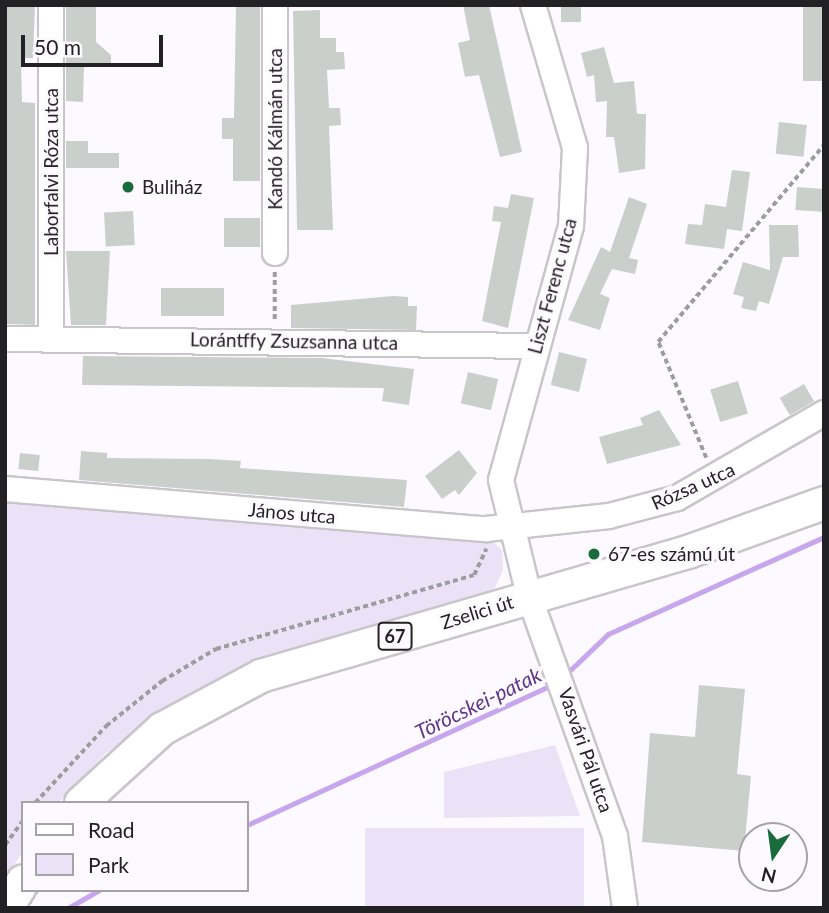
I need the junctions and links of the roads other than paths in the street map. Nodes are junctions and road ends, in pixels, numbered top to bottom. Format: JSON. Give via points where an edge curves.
{"nodes":[{"id":1,"x":51,"y":5,"type":"edge"},
{"id":2,"x":275,"y":5,"type":"edge"},
{"id":3,"x":533,"y":5,"type":"edge"},
{"id":4,"x":275,"y":253,"type":"road end"},
{"id":5,"x":5,"y":339,"type":"edge"},
{"id":6,"x":51,"y":339,"type":"junction"},
{"id":7,"x":536,"y":346,"type":"junction"},
{"id":8,"x":824,"y":413,"type":"edge"},
{"id":9,"x":5,"y":489,"type":"edge"},
{"id":10,"x":824,"y":503,"type":"edge"},
{"id":11,"x":507,"y":527,"type":"junction"},
{"id":12,"x":529,"y":596,"type":"junction"},
{"id":13,"x":83,"y":801,"type":"edge"},
{"id":14,"x":21,"y":884,"type":"edge"},
{"id":15,"x":7,"y":908,"type":"edge"},
{"id":16,"x":625,"y":908,"type":"edge"}],
"edges":[{"from":1,"to":6,"type":"street","name":"Laborfalvi Róza utca"},
{"from":2,"to":4,"type":"street","name":"Kandó Kálmán utca"},
{"from":3,"to":7,"type":"street","name":"Liszt Ferenc utca","via":[[575,148],[571,226]]},
{"from":5,"to":6,"type":"street","name":"Lorántffy Zsuzsanna utca"},
{"from":6,"to":7,"type":"street","name":"Lorántffy Zsuzsanna utca"},
{"from":7,"to":11,"type":"street","name":"Liszt Ferenc utca","via":[[501,480]]},
{"from":8,"to":11,"type":"street","name":"Rózsa utca","via":[[715,480],[639,511]]},
{"from":9,"to":11,"type":"street","name":"János utca"},
{"from":10,"to":12,"type":"main road","name":"Zselici út","number":"67","via":[[688,552]]},
{"from":11,"to":12,"type":"street"},
{"from":12,"to":13,"type":"main road","name":"Zselici út","number":"67","via":[[261,676],[162,729]]},
{"from":12,"to":16,"type":"street","name":"Vasvári Pál utca","via":[[615,836]]},
{"from":14,"to":15,"type":"main road"}]}
